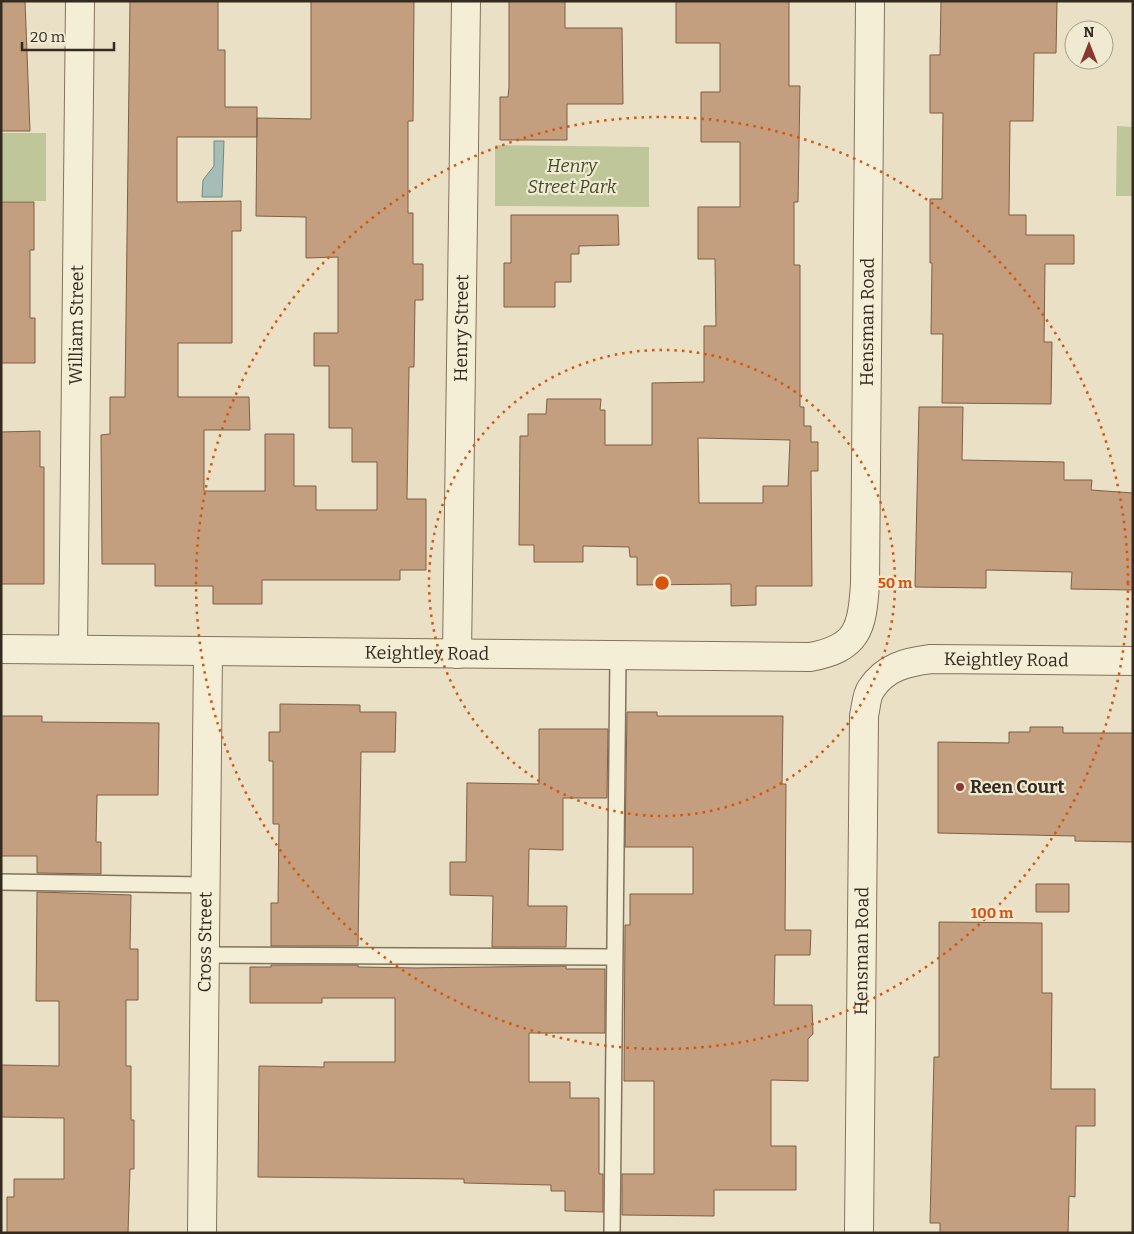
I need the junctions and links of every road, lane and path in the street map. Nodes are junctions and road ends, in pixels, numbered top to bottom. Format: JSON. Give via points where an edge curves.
{"nodes":[{"id":1,"x":80,"y":1,"type":"edge"},
{"id":2,"x":466,"y":1,"type":"edge"},
{"id":3,"x":870,"y":1,"type":"edge"},
{"id":4,"x":850,"y":640,"type":"joint"},
{"id":5,"x":1,"y":649,"type":"edge"},
{"id":6,"x":73,"y":649,"type":"junction"},
{"id":7,"x":208,"y":652,"type":"junction"},
{"id":8,"x":457,"y":654,"type":"junction"},
{"id":9,"x":618,"y":657,"type":"junction"},
{"id":10,"x":1133,"y":661,"type":"edge"},
{"id":11,"x":884,"y":675,"type":"joint"},
{"id":12,"x":1,"y":882,"type":"edge"},
{"id":13,"x":206,"y":885,"type":"junction"},
{"id":14,"x":205,"y":956,"type":"junction"},
{"id":15,"x":615,"y":957,"type":"junction"},
{"id":16,"x":202,"y":1233,"type":"edge"},
{"id":17,"x":612,"y":1233,"type":"edge"},
{"id":18,"x":859,"y":1233,"type":"edge"}],
"edges":[{"from":1,"to":6,"type":"street","name":"William Street"},
{"from":2,"to":8,"type":"street","name":"Henry Street"},
{"from":3,"to":4,"type":"street","name":"Hensman Road","via":[[865,584],[863,615]]},
{"from":4,"to":9,"type":"street","name":"Keightley Road","via":[[835,652],[810,657]]},
{"from":5,"to":6,"type":"street","name":"Keightley Road"},
{"from":6,"to":7,"type":"street","name":"Keightley Road"},
{"from":7,"to":8,"type":"street","name":"Keightley Road"},
{"from":7,"to":13,"type":"street","name":"Cross Street"},
{"from":8,"to":9,"type":"street","name":"Keightley Road"},
{"from":9,"to":15,"type":"lane"},
{"from":10,"to":11,"type":"street","name":"Keightley Road","via":[[931,659],[906,662]]},
{"from":11,"to":18,"type":"street","name":"Hensman Road","via":[[869,691],[864,716]]},
{"from":12,"to":13,"type":"lane"},
{"from":13,"to":14,"type":"street","name":"Cross Street"},
{"from":14,"to":15,"type":"lane"},
{"from":14,"to":16,"type":"street","name":"Cross Street"},
{"from":15,"to":17,"type":"lane"}]}
